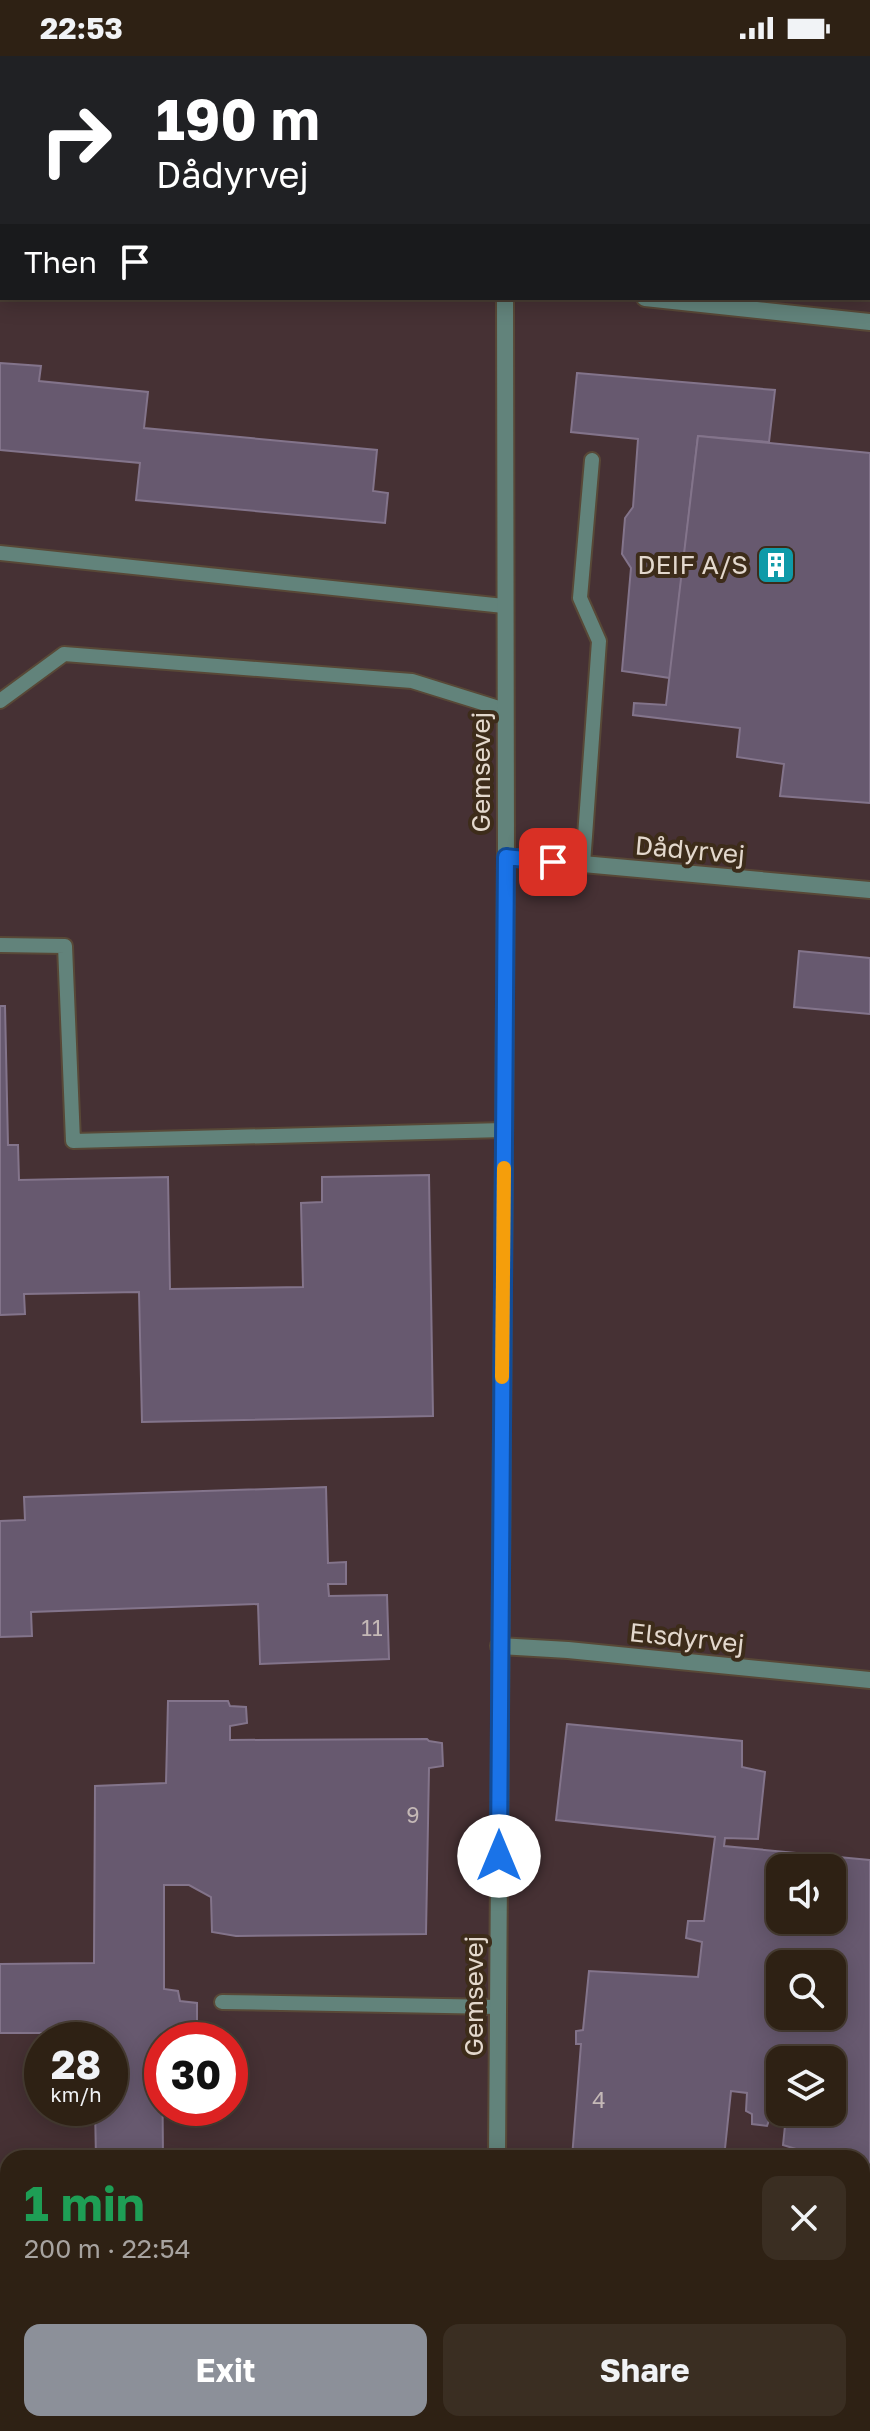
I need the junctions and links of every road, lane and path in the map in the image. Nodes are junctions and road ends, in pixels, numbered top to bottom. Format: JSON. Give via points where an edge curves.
{"nodes":[{"id":1,"x":505,"y":300,"type":"edge"},
{"id":2,"x":664,"y":300,"type":"edge"},
{"id":3,"x":870,"y":322,"type":"edge"},
{"id":4,"x":592,"y":460,"type":"dead end"},
{"id":5,"x":0,"y":553,"type":"edge"},
{"id":6,"x":504,"y":606,"type":"junction"},
{"id":7,"x":0,"y":701,"type":"edge"},
{"id":8,"x":505,"y":710,"type":"junction"},
{"id":9,"x":506,"y":857,"type":"junction"},
{"id":10,"x":583,"y":864,"type":"junction"},
{"id":11,"x":870,"y":890,"type":"edge"},
{"id":12,"x":0,"y":945,"type":"edge"},
{"id":13,"x":504,"y":1130,"type":"junction"},
{"id":14,"x":499,"y":1646,"type":"junction"},
{"id":15,"x":870,"y":1680,"type":"edge"},
{"id":16,"x":222,"y":2002,"type":"dead end"},
{"id":17,"x":498,"y":2007,"type":"junction"},
{"id":18,"x":497,"y":2150,"type":"edge"}],
"edges":[{"from":1,"to":6,"type":"street","name":"Gemsevej"},
{"from":2,"to":3,"type":"street"},
{"from":4,"to":10,"type":"lane","via":[[580,598],[599,641]]},
{"from":5,"to":6,"type":"lane"},
{"from":6,"to":8,"type":"street","name":"Gemsevej"},
{"from":7,"to":8,"type":"lane","via":[[64,654],[412,681]]},
{"from":8,"to":9,"type":"street","name":"Gemsevej"},
{"from":9,"to":10,"type":"street","name":"Dådyrvej"},
{"from":9,"to":13,"type":"street","name":"Gemsevej"},
{"from":10,"to":11,"type":"street","name":"Dådyrvej"},
{"from":12,"to":13,"type":"lane","via":[[65,946],[73,1141]]},
{"from":13,"to":14,"type":"street","name":"Gemsevej"},
{"from":14,"to":15,"type":"street","name":"Elsdyrvej"},
{"from":14,"to":17,"type":"street","name":"Gemsevej"},
{"from":16,"to":17,"type":"lane"},
{"from":17,"to":18,"type":"street","name":"Gemsevej"}]}
